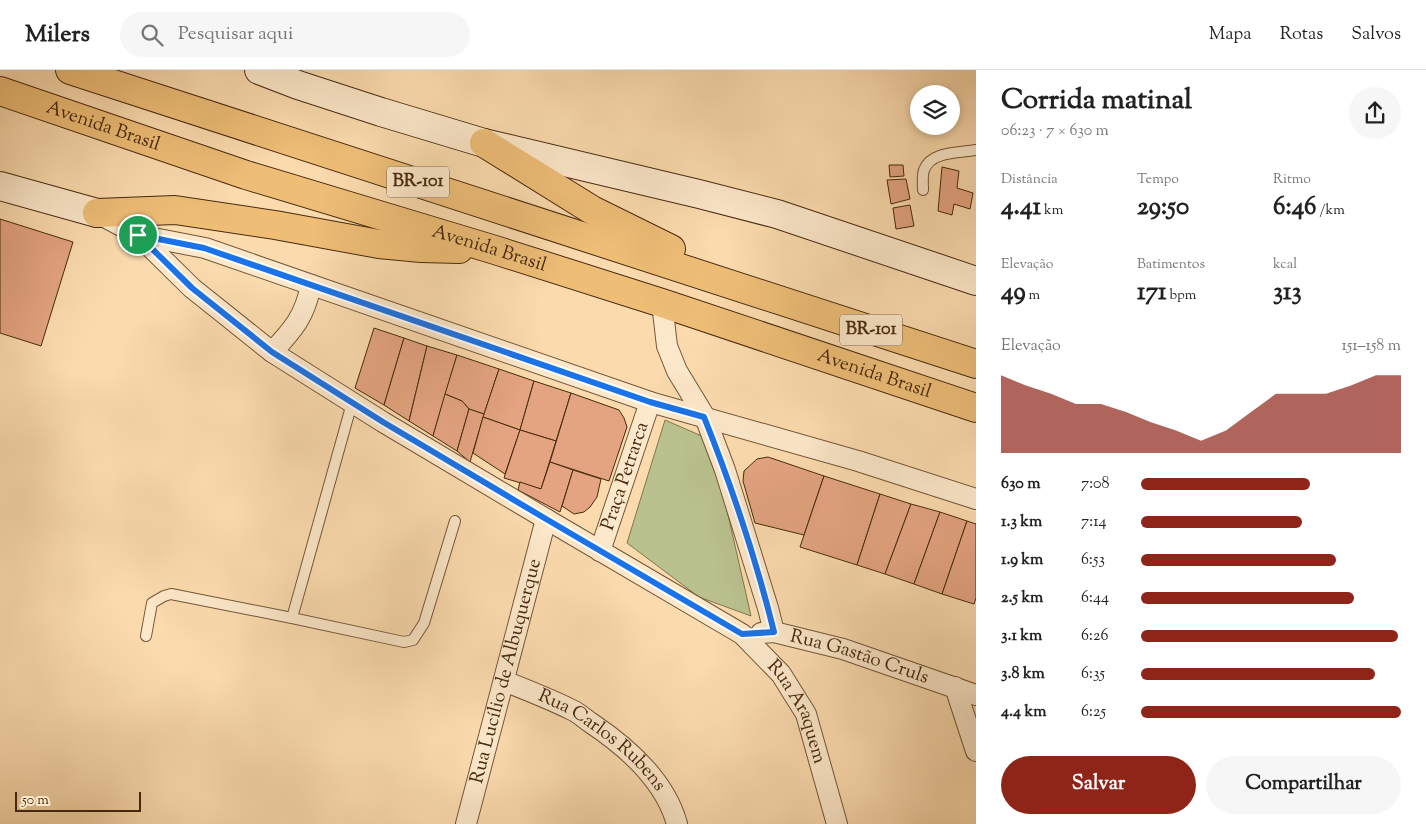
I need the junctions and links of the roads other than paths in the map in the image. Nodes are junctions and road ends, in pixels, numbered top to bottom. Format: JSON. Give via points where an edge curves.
{"nodes":[{"id":1,"x":70,"y":70,"type":"edge"},
{"id":2,"x":259,"y":70,"type":"edge"},
{"id":3,"x":0,"y":91,"type":"edge"},
{"id":4,"x":484,"y":143,"type":"junction"},
{"id":5,"x":976,"y":150,"type":"edge"},
{"id":6,"x":0,"y":186,"type":"edge"},
{"id":7,"x":924,"y":190,"type":"dead end"},
{"id":8,"x":97,"y":214,"type":"junction"},
{"id":9,"x":138,"y":235,"type":"junction"},
{"id":10,"x":495,"y":250,"type":"junction"},
{"id":11,"x":976,"y":281,"type":"edge"},
{"id":12,"x":311,"y":285,"type":"junction"},
{"id":13,"x":767,"y":295,"type":"junction"},
{"id":14,"x":662,"y":303,"type":"junction"},
{"id":15,"x":272,"y":352,"type":"junction"},
{"id":16,"x":976,"y":364,"type":"edge"},
{"id":17,"x":650,"y":402,"type":"junction"},
{"id":18,"x":352,"y":403,"type":"junction"},
{"id":19,"x":976,"y":408,"type":"edge"},
{"id":20,"x":704,"y":417,"type":"junction"},
{"id":21,"x":976,"y":499,"type":"edge"},
{"id":22,"x":546,"y":519,"type":"junction"},
{"id":23,"x":455,"y":521,"type":"dead end"},
{"id":24,"x":600,"y":551,"type":"junction"},
{"id":25,"x":292,"y":618,"type":"junction"},
{"id":26,"x":774,"y":632,"type":"junction"},
{"id":27,"x":742,"y":634,"type":"junction"},
{"id":28,"x":146,"y":636,"type":"dead end"},
{"id":29,"x":504,"y":680,"type":"junction"},
{"id":30,"x":954,"y":687,"type":"junction"},
{"id":31,"x":976,"y":695,"type":"edge"},
{"id":32,"x":976,"y":751,"type":"edge"},
{"id":33,"x":466,"y":824,"type":"edge"},
{"id":34,"x":677,"y":824,"type":"edge"},
{"id":35,"x":836,"y":824,"type":"edge"}],
"edges":[{"from":1,"to":13,"type":"highway","number":"BR-101"},
{"from":2,"to":4,"type":"street"},
{"from":3,"to":10,"type":"highway","name":"Avenida Brasil","number":"BR-101","via":[[246,175]]},
{"from":4,"to":11,"type":"street","via":[[777,214]]},
{"from":4,"to":13,"type":"highway","via":[[592,210]]},
{"from":5,"to":7,"type":"lane","via":[[942,155],[929,161],[923,172]]},
{"from":6,"to":8,"type":"street"},
{"from":8,"to":9,"type":"street","name":"Rua Araquem"},
{"from":8,"to":10,"type":"highway","via":[[175,210],[380,244]]},
{"from":9,"to":12,"type":"street","via":[[204,248]]},
{"from":9,"to":15,"type":"street","name":"Rua Araquem","via":[[192,288]]},
{"from":10,"to":14,"type":"highway","name":"Avenida Brasil","number":"BR-101"},
{"from":12,"to":15,"type":"street","via":[[300,318]]},
{"from":12,"to":17,"type":"street"},
{"from":13,"to":16,"type":"highway","number":"BR-101"},
{"from":14,"to":19,"type":"highway","name":"Avenida Brasil","number":"BR-101"},
{"from":14,"to":20,"type":"street","via":[[667,346],[677,371]]},
{"from":15,"to":18,"type":"street","name":"Rua Araquem"},
{"from":17,"to":20,"type":"street"},
{"from":17,"to":24,"type":"street","name":"Praça Petrarca"},
{"from":18,"to":22,"type":"street","name":"Rua Araquem"},
{"from":18,"to":25,"type":"lane"},
{"from":20,"to":21,"type":"street"},
{"from":20,"to":26,"type":"street","via":[[725,470]]},
{"from":22,"to":24,"type":"street","name":"Rua Araquem"},
{"from":22,"to":29,"type":"street","name":"Rua Lucílio de Albuquerque"},
{"from":23,"to":25,"type":"lane","via":[[424,623],[413,640],[404,642]]},
{"from":24,"to":27,"type":"street","name":"Rua Araquem"},
{"from":25,"to":28,"type":"lane","via":[[171,594],[152,603]]},
{"from":26,"to":27,"type":"street","name":"Rua Gastão Cruls"},
{"from":26,"to":30,"type":"street","name":"Rua Gastão Cruls","via":[[843,649]]},
{"from":27,"to":35,"type":"street","name":"Rua Araquem","via":[[781,674],[806,714]]},
{"from":29,"to":33,"type":"street","name":"Rua Lucílio de Albuquerque"},
{"from":29,"to":34,"type":"street","name":"Rua Carlos Rubens","via":[[573,711],[612,737],[639,762],[660,788]]},
{"from":30,"to":31,"type":"street","name":"Rua Gastão Cruls"},
{"from":30,"to":32,"type":"street"}]}
